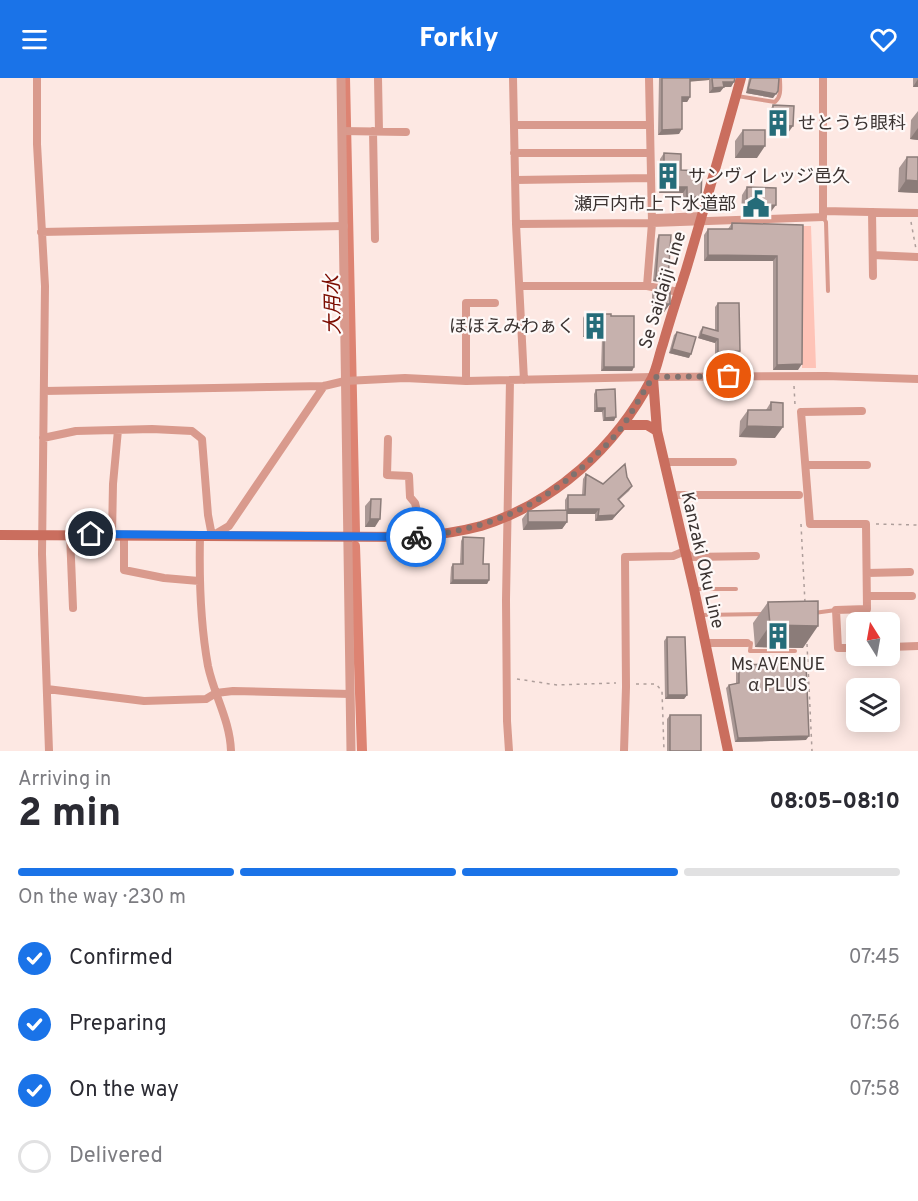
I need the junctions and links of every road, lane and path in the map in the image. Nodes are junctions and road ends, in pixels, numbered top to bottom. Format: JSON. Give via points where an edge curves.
{"nodes":[{"id":1,"x":37,"y":78,"type":"edge"},
{"id":2,"x":341,"y":78,"type":"edge"},
{"id":3,"x":378,"y":78,"type":"edge"},
{"id":4,"x":513,"y":78,"type":"edge"},
{"id":5,"x":648,"y":78,"type":"edge"},
{"id":6,"x":741,"y":78,"type":"edge"},
{"id":7,"x":778,"y":78,"type":"edge"},
{"id":8,"x":823,"y":78,"type":"edge"},
{"id":9,"x":736,"y":95,"type":"junction"},
{"id":10,"x":514,"y":125,"type":"junction"},
{"id":11,"x":650,"y":125,"type":"junction"},
{"id":12,"x":345,"y":131,"type":"junction"},
{"id":13,"x":376,"y":131,"type":"junction"},
{"id":14,"x":406,"y":132,"type":"dead end"},
{"id":15,"x":514,"y":153,"type":"junction"},
{"id":16,"x":650,"y":153,"type":"junction"},
{"id":17,"x":651,"y":178,"type":"junction"},
{"id":18,"x":515,"y":180,"type":"junction"},
{"id":19,"x":872,"y":212,"type":"junction"},
{"id":20,"x":914,"y":213,"type":"edge"},
{"id":21,"x":823,"y":214,"type":"junction"},
{"id":22,"x":701,"y":219,"type":"junction"},
{"id":23,"x":655,"y":223,"type":"junction"},
{"id":24,"x":516,"y":224,"type":"junction"},
{"id":25,"x":344,"y":226,"type":"junction"},
{"id":26,"x":41,"y":232,"type":"junction"},
{"id":27,"x":375,"y":239,"type":"dead end"},
{"id":28,"x":873,"y":255,"type":"junction"},
{"id":29,"x":917,"y":257,"type":"edge"},
{"id":30,"x":873,"y":276,"type":"dead end"},
{"id":31,"x":520,"y":286,"type":"junction"},
{"id":32,"x":647,"y":286,"type":"junction"},
{"id":33,"x":828,"y":291,"type":"dead end"},
{"id":34,"x":679,"y":292,"type":"junction"},
{"id":35,"x":495,"y":303,"type":"dead end"},
{"id":36,"x":793,"y":376,"type":"junction"},
{"id":37,"x":653,"y":377,"type":"junction"},
{"id":38,"x":918,"y":379,"type":"edge"},
{"id":39,"x":510,"y":380,"type":"junction"},
{"id":40,"x":524,"y":380,"type":"junction"},
{"id":41,"x":345,"y":381,"type":"junction"},
{"id":42,"x":466,"y":381,"type":"junction"},
{"id":43,"x":324,"y":386,"type":"junction"},
{"id":44,"x":44,"y":391,"type":"junction"},
{"id":45,"x":636,"y":403,"type":"junction"},
{"id":46,"x":654,"y":404,"type":"junction"},
{"id":47,"x":862,"y":411,"type":"dead end"},
{"id":48,"x":795,"y":412,"type":"dead end"},
{"id":49,"x":623,"y":425,"type":"junction"},
{"id":50,"x":118,"y":430,"type":"junction"},
{"id":51,"x":657,"y":431,"type":"junction"},
{"id":52,"x":43,"y":438,"type":"junction"},
{"id":53,"x":388,"y":439,"type":"dead end"},
{"id":54,"x":664,"y":462,"type":"junction"},
{"id":55,"x":733,"y":462,"type":"dead end"},
{"id":56,"x":806,"y":465,"type":"junction"},
{"id":57,"x":867,"y":465,"type":"dead end"},
{"id":58,"x":672,"y":495,"type":"junction"},
{"id":59,"x":799,"y":495,"type":"dead end"},
{"id":60,"x":508,"y":516,"type":"junction"},
{"id":61,"x":800,"y":519,"type":"dead end"},
{"id":62,"x":866,"y":524,"type":"junction"},
{"id":63,"x":918,"y":525,"type":"edge"},
{"id":64,"x":43,"y":534,"type":"junction"},
{"id":65,"x":70,"y":534,"type":"junction"},
{"id":66,"x":112,"y":534,"type":"junction"},
{"id":67,"x":0,"y":535,"type":"edge"},
{"id":68,"x":124,"y":535,"type":"junction"},
{"id":69,"x":200,"y":536,"type":"junction"},
{"id":70,"x":212,"y":536,"type":"junction"},
{"id":71,"x":423,"y":536,"type":"junction"},
{"id":72,"x":347,"y":538,"type":"junction"},
{"id":73,"x":685,"y":551,"type":"junction"},
{"id":74,"x":756,"y":556,"type":"dead end"},
{"id":75,"x":910,"y":572,"type":"dead end"},
{"id":76,"x":867,"y":573,"type":"junction"},
{"id":77,"x":199,"y":581,"type":"junction"},
{"id":78,"x":694,"y":589,"type":"junction"},
{"id":79,"x":736,"y":589,"type":"dead end"},
{"id":80,"x":867,"y":596,"type":"junction"},
{"id":81,"x":912,"y":596,"type":"dead end"},
{"id":82,"x":73,"y":608,"type":"dead end"},
{"id":83,"x":836,"y":610,"type":"junction"},
{"id":84,"x":771,"y":614,"type":"edge"},
{"id":85,"x":805,"y":614,"type":"joint"},
{"id":86,"x":699,"y":615,"type":"junction"},
{"id":87,"x":806,"y":637,"type":"edge"},
{"id":88,"x":705,"y":643,"type":"junction"},
{"id":89,"x":747,"y":643,"type":"joint"},
{"id":90,"x":918,"y":646,"type":"edge"},
{"id":91,"x":900,"y":647,"type":"edge"},
{"id":92,"x":846,"y":648,"type":"edge"},
{"id":93,"x":795,"y":651,"type":"dead end"},
{"id":94,"x":507,"y":678,"type":"junction"},
{"id":95,"x":626,"y":684,"type":"junction"},
{"id":96,"x":47,"y":689,"type":"junction"},
{"id":97,"x":216,"y":693,"type":"junction"},
{"id":98,"x":350,"y":694,"type":"junction"},
{"id":99,"x":49,"y":751,"type":"edge"},
{"id":100,"x":231,"y":751,"type":"edge"},
{"id":101,"x":351,"y":751,"type":"edge"},
{"id":102,"x":509,"y":751,"type":"edge"},
{"id":103,"x":624,"y":751,"type":"edge"},
{"id":104,"x":664,"y":751,"type":"edge"},
{"id":105,"x":728,"y":751,"type":"edge"},
{"id":106,"x":812,"y":751,"type":"edge"}],
"edges":[{"from":1,"to":26,"type":"street"},
{"from":2,"to":12,"type":"street"},
{"from":3,"to":13,"type":"street"},
{"from":4,"to":10,"type":"street"},
{"from":5,"to":11,"type":"street"},
{"from":6,"to":9,"type":"main road","name":"Se Saidaiji Line"},
{"from":7,"to":9,"type":"lane","via":[[780,93],[775,102]]},
{"from":8,"to":21,"type":"street"},
{"from":9,"to":22,"type":"main road","name":"Se Saidaiji Line"},
{"from":10,"to":11,"type":"street"},
{"from":10,"to":15,"type":"street"},
{"from":11,"to":16,"type":"street"},
{"from":12,"to":13,"type":"street"},
{"from":12,"to":25,"type":"street"},
{"from":13,"to":14,"type":"street"},
{"from":13,"to":27,"type":"street"},
{"from":15,"to":16,"type":"street"},
{"from":15,"to":18,"type":"street"},
{"from":16,"to":17,"type":"street"},
{"from":17,"to":18,"type":"street"},
{"from":17,"to":23,"type":"street"},
{"from":18,"to":24,"type":"street"},
{"from":19,"to":20,"type":"street"},
{"from":19,"to":21,"type":"street"},
{"from":19,"to":28,"type":"street"},
{"from":20,"to":29,"type":"path"},
{"from":21,"to":22,"type":"street"},
{"from":21,"to":33,"type":"lane"},
{"from":22,"to":23,"type":"street","via":[[657,218]]},
{"from":22,"to":34,"type":"main road","name":"Se Saidaiji Line"},
{"from":23,"to":24,"type":"street"},
{"from":23,"to":32,"type":"street"},
{"from":24,"to":31,"type":"street"},
{"from":25,"to":26,"type":"street"},
{"from":25,"to":41,"type":"street"},
{"from":26,"to":44,"type":"street"},
{"from":28,"to":29,"type":"street"},
{"from":28,"to":30,"type":"street"},
{"from":31,"to":32,"type":"street"},
{"from":31,"to":40,"type":"street"},
{"from":32,"to":34,"type":"street"},
{"from":34,"to":37,"type":"main road","name":"Se Saidaiji Line"},
{"from":35,"to":42,"type":"street","via":[[466,303]]},
{"from":36,"to":37,"type":"street"},
{"from":36,"to":38,"type":"street"},
{"from":36,"to":48,"type":"path"},
{"from":37,"to":40,"type":"street"},
{"from":37,"to":45,"type":"main road","name":"Se Saidaiji Line"},
{"from":37,"to":46,"type":"main road","name":"Kanzaki Oku Line"},
{"from":39,"to":40,"type":"street"},
{"from":39,"to":42,"type":"street"},
{"from":39,"to":60,"type":"street"},
{"from":41,"to":42,"type":"street"},
{"from":41,"to":43,"type":"street"},
{"from":41,"to":72,"type":"street"},
{"from":43,"to":44,"type":"street"},
{"from":43,"to":70,"type":"street","via":[[229,526]]},
{"from":44,"to":52,"type":"street"},
{"from":45,"to":46,"type":"main road","via":[[648,399]]},
{"from":45,"to":49,"type":"main road","name":"Se Saidaiji Line"},
{"from":46,"to":51,"type":"main road","name":"Kanzaki Oku Line"},
{"from":47,"to":56,"type":"street","via":[[801,412]]},
{"from":49,"to":51,"type":"main road","via":[[647,424]]},
{"from":49,"to":60,"type":"main road","name":"Se Saidaiji Line","via":[[570,478]]},
{"from":50,"to":52,"type":"street","via":[[76,431]]},
{"from":50,"to":66,"type":"street"},
{"from":50,"to":70,"type":"street","via":[[192,431],[199,435]]},
{"from":51,"to":54,"type":"main road","name":"Kanzaki Oku Line"},
{"from":52,"to":64,"type":"street"},
{"from":53,"to":71,"type":"street","via":[[387,475],[409,476],[410,497]]},
{"from":54,"to":55,"type":"street"},
{"from":54,"to":58,"type":"main road","name":"Kanzaki Oku Line"},
{"from":56,"to":57,"type":"street"},
{"from":56,"to":62,"type":"street","via":[[810,524]]},
{"from":58,"to":59,"type":"street"},
{"from":58,"to":73,"type":"main road","name":"Kanzaki Oku Line"},
{"from":60,"to":71,"type":"main road","name":"Se Saidaiji Line","via":[[479,526]]},
{"from":60,"to":94,"type":"street"},
{"from":61,"to":85,"type":"path"},
{"from":62,"to":63,"type":"path"},
{"from":62,"to":76,"type":"street"},
{"from":64,"to":65,"type":"main road","name":"Se Saidaiji Line"},
{"from":64,"to":67,"type":"main road","name":"Se Saidaiji Line"},
{"from":64,"to":96,"type":"street"},
{"from":65,"to":66,"type":"main road","name":"Se Saidaiji Line"},
{"from":65,"to":82,"type":"street"},
{"from":66,"to":68,"type":"main road","name":"Se Saidaiji Line"},
{"from":68,"to":69,"type":"main road","name":"Se Saidaiji Line"},
{"from":68,"to":77,"type":"street","via":[[124,570]]},
{"from":69,"to":70,"type":"main road","name":"Se Saidaiji Line"},
{"from":69,"to":77,"type":"street"},
{"from":70,"to":72,"type":"main road","name":"Se Saidaiji Line"},
{"from":71,"to":72,"type":"main road","name":"Se Saidaiji Line"},
{"from":72,"to":98,"type":"street"},
{"from":73,"to":74,"type":"street","via":[[691,557]]},
{"from":73,"to":78,"type":"main road","name":"Kanzaki Oku Line"},
{"from":73,"to":95,"type":"street","via":[[673,556],[625,556]]},
{"from":75,"to":76,"type":"street"},
{"from":76,"to":80,"type":"street"},
{"from":77,"to":97,"type":"street","via":[[200,620]]},
{"from":78,"to":79,"type":"lane"},
{"from":78,"to":86,"type":"main road","name":"Kanzaki Oku Line"},
{"from":80,"to":81,"type":"street"},
{"from":80,"to":83,"type":"street","via":[[867,609]]},
{"from":83,"to":85,"type":"lane"},
{"from":83,"to":92,"type":"street","via":[[838,648]]},
{"from":84,"to":86,"type":"lane"},
{"from":86,"to":88,"type":"main road","name":"Kanzaki Oku Line"},
{"from":87,"to":106,"type":"path"},
{"from":88,"to":89,"type":"street"},
{"from":88,"to":105,"type":"main road","name":"Kanzaki Oku Line"},
{"from":89,"to":93,"type":"lane","via":[[751,643],[750,651]]},
{"from":90,"to":91,"type":"street"},
{"from":94,"to":95,"type":"path","via":[[557,685]]},
{"from":94,"to":102,"type":"street"},
{"from":95,"to":103,"type":"street"},
{"from":95,"to":104,"type":"path","via":[[656,684],[662,691]]},
{"from":96,"to":97,"type":"street","via":[[144,701],[206,699]]},
{"from":96,"to":99,"type":"street"},
{"from":97,"to":98,"type":"street"},
{"from":97,"to":100,"type":"street","via":[[228,724]]},
{"from":98,"to":101,"type":"street"}]}
